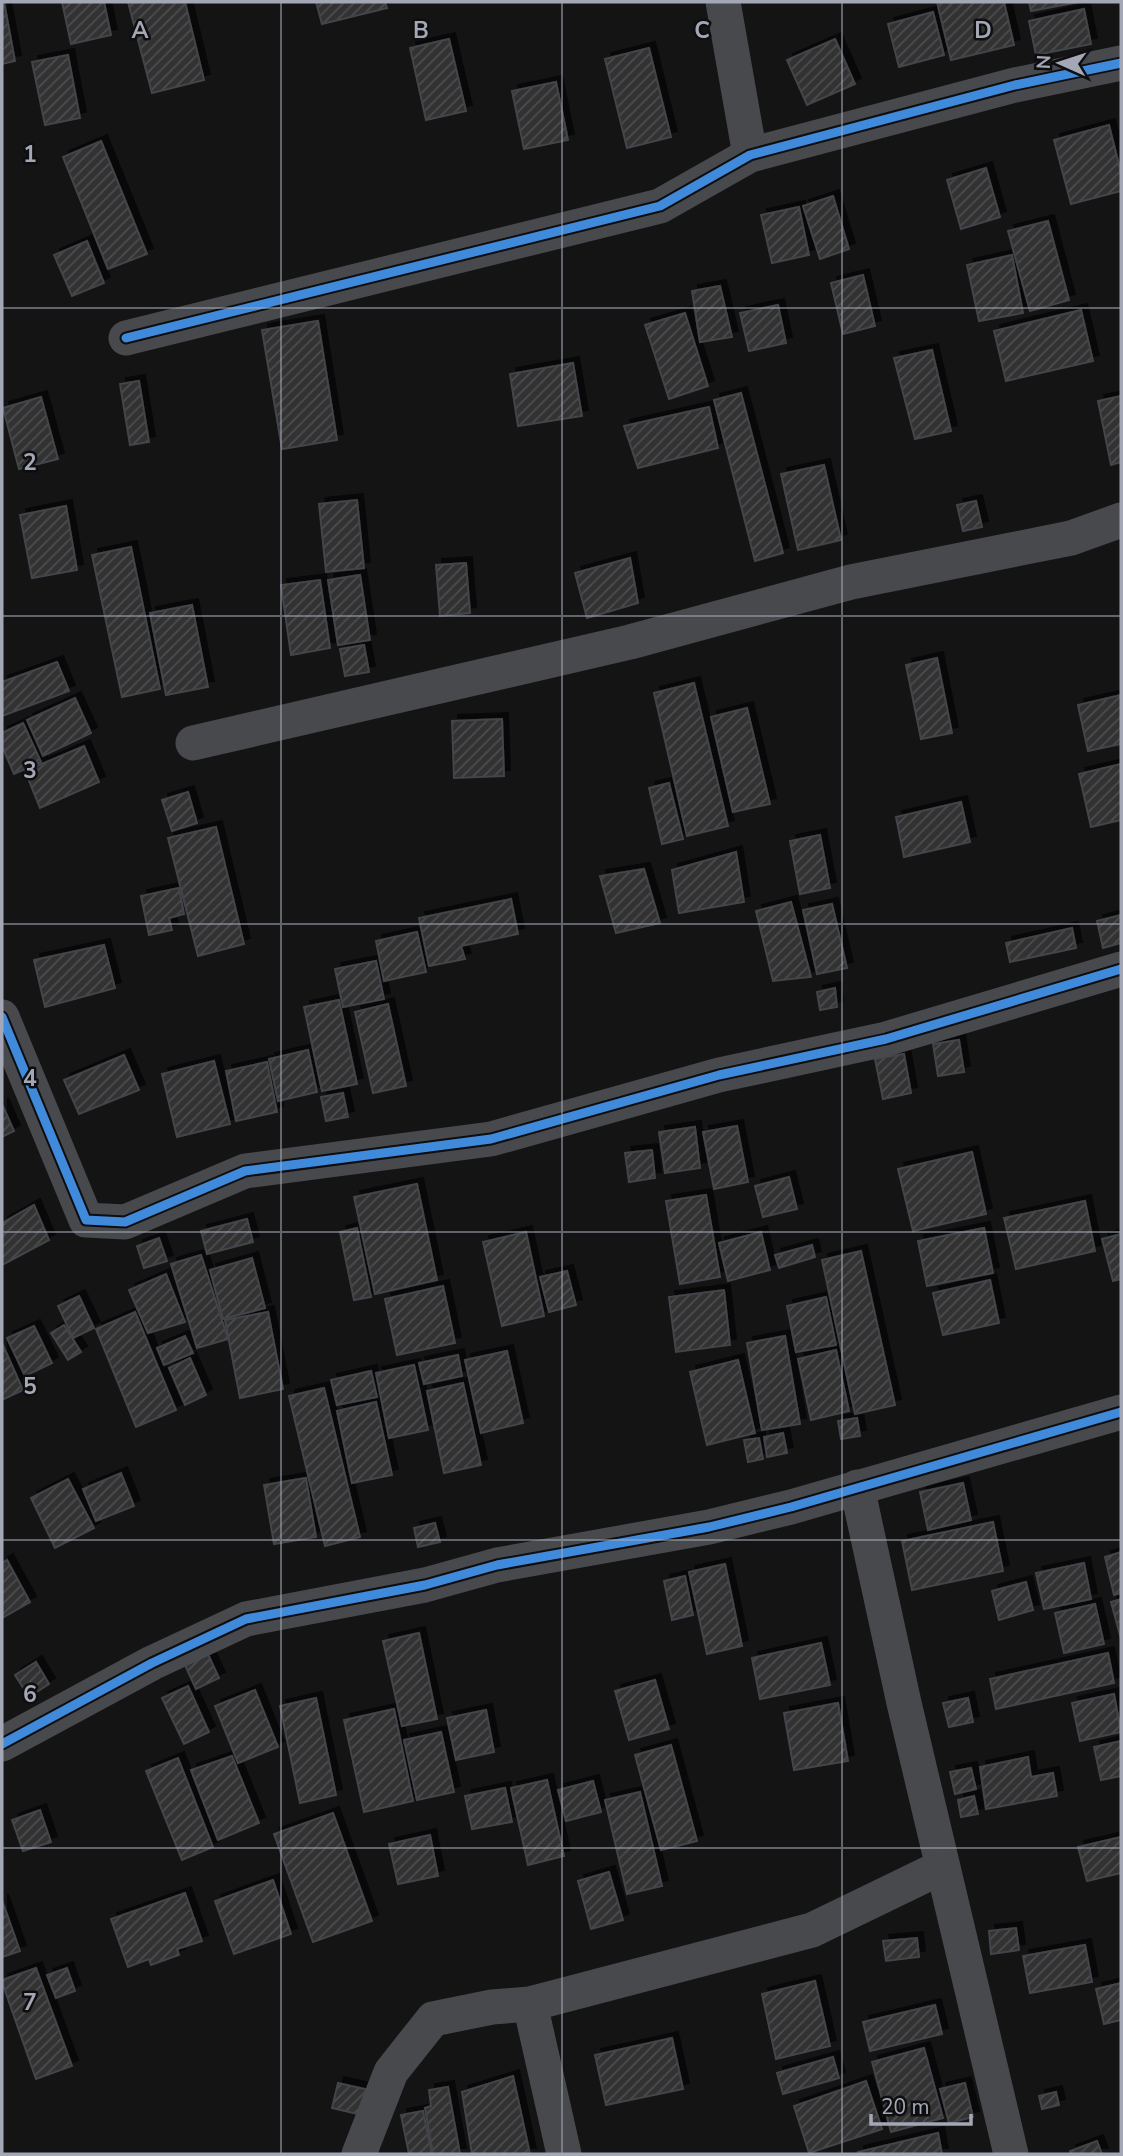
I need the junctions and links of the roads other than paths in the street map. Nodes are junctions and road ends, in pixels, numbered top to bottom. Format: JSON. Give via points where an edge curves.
{"nodes":[{"id":1,"x":723,"y":2,"type":"edge"},
{"id":2,"x":1121,"y":63,"type":"edge"},
{"id":3,"x":750,"y":155,"type":"junction"},
{"id":4,"x":126,"y":338,"type":"dead end"},
{"id":5,"x":1121,"y":520,"type":"edge"},
{"id":6,"x":193,"y":743,"type":"dead end"},
{"id":7,"x":1121,"y":970,"type":"edge"},
{"id":8,"x":2,"y":1017,"type":"edge"},
{"id":9,"x":1121,"y":1412,"type":"edge"},
{"id":10,"x":857,"y":1487,"type":"junction"},
{"id":11,"x":2,"y":1744,"type":"edge"},
{"id":12,"x":942,"y":1867,"type":"junction"},
{"id":13,"x":530,"y":2004,"type":"junction"},
{"id":14,"x":359,"y":2154,"type":"edge"},
{"id":15,"x":564,"y":2154,"type":"edge"},
{"id":16,"x":1011,"y":2154,"type":"edge"}],
"edges":[{"from":1,"to":3,"type":"street"},
{"from":2,"to":3,"type":"street","via":[[1015,85]]},
{"from":3,"to":4,"type":"street","via":[[660,206]]},
{"from":5,"to":6,"type":"street","via":[[1071,538],[851,582],[630,642]]},
{"from":7,"to":8,"type":"street","via":[[886,1040],[719,1075],[491,1139],[245,1171],[125,1222],[86,1220]]},
{"from":9,"to":10,"type":"street"},
{"from":10,"to":11,"type":"street","via":[[709,1527],[497,1565],[425,1585],[246,1619],[152,1663]]},
{"from":10,"to":12,"type":"street"},
{"from":12,"to":13,"type":"street","via":[[812,1930]]},
{"from":12,"to":16,"type":"street"},
{"from":13,"to":14,"type":"street","via":[[433,2019],[391,2073]]},
{"from":13,"to":15,"type":"street"}]}
